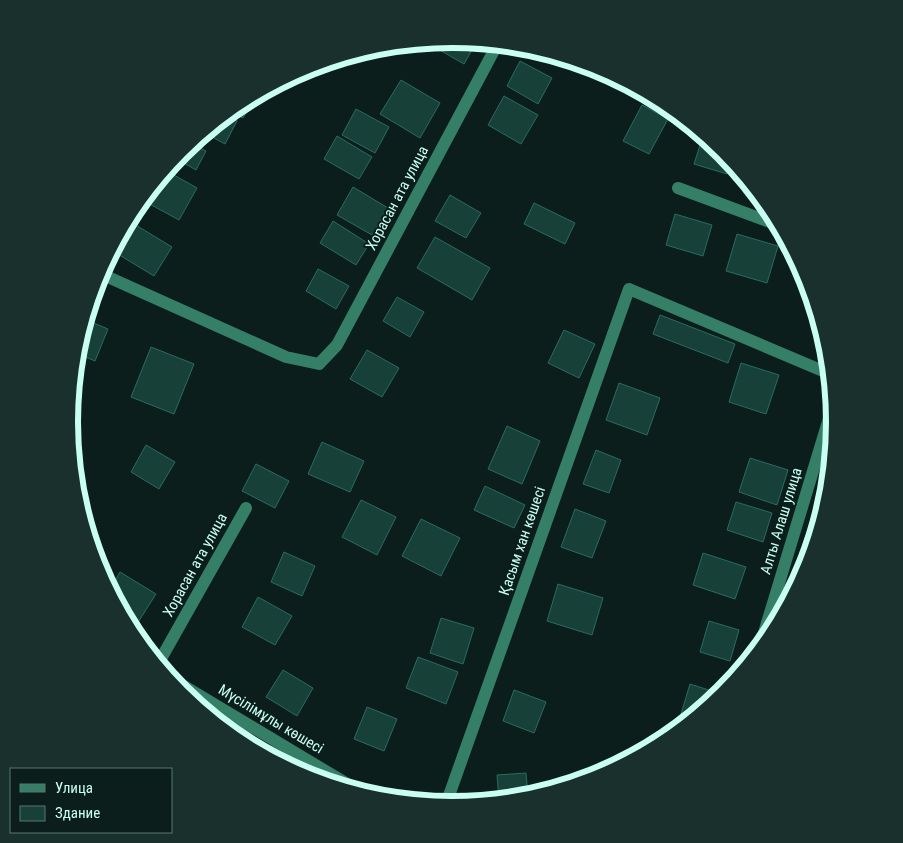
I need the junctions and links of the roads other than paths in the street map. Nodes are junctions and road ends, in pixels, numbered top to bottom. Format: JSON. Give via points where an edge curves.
{"nodes":[{"id":1,"x":494,"y":50,"type":"edge"},
{"id":2,"x":678,"y":188,"type":"dead end"},
{"id":3,"x":766,"y":221,"type":"edge"},
{"id":4,"x":107,"y":276,"type":"edge"},
{"id":5,"x":822,"y":370,"type":"edge"},
{"id":6,"x":826,"y":429,"type":"edge"},
{"id":7,"x":246,"y":508,"type":"dead end"},
{"id":8,"x":768,"y":620,"type":"edge"},
{"id":9,"x":162,"y":657,"type":"edge"},
{"id":10,"x":193,"y":691,"type":"edge"},
{"id":11,"x":337,"y":778,"type":"edge"},
{"id":12,"x":449,"y":796,"type":"edge"}],
"edges":[{"from":1,"to":4,"type":"street","name":"Хорасан ата улица","via":[[337,345],[319,364],[286,357]]},
{"from":2,"to":3,"type":"street"},
{"from":5,"to":12,"type":"street","name":"Қасым хан көшесі","via":[[629,289]]},
{"from":6,"to":8,"type":"street","name":"Алты Алаш улица"},
{"from":7,"to":9,"type":"street","name":"Хорасан ата улица"},
{"from":10,"to":11,"type":"street","name":"Мүсілімұлы көшесі"}]}
